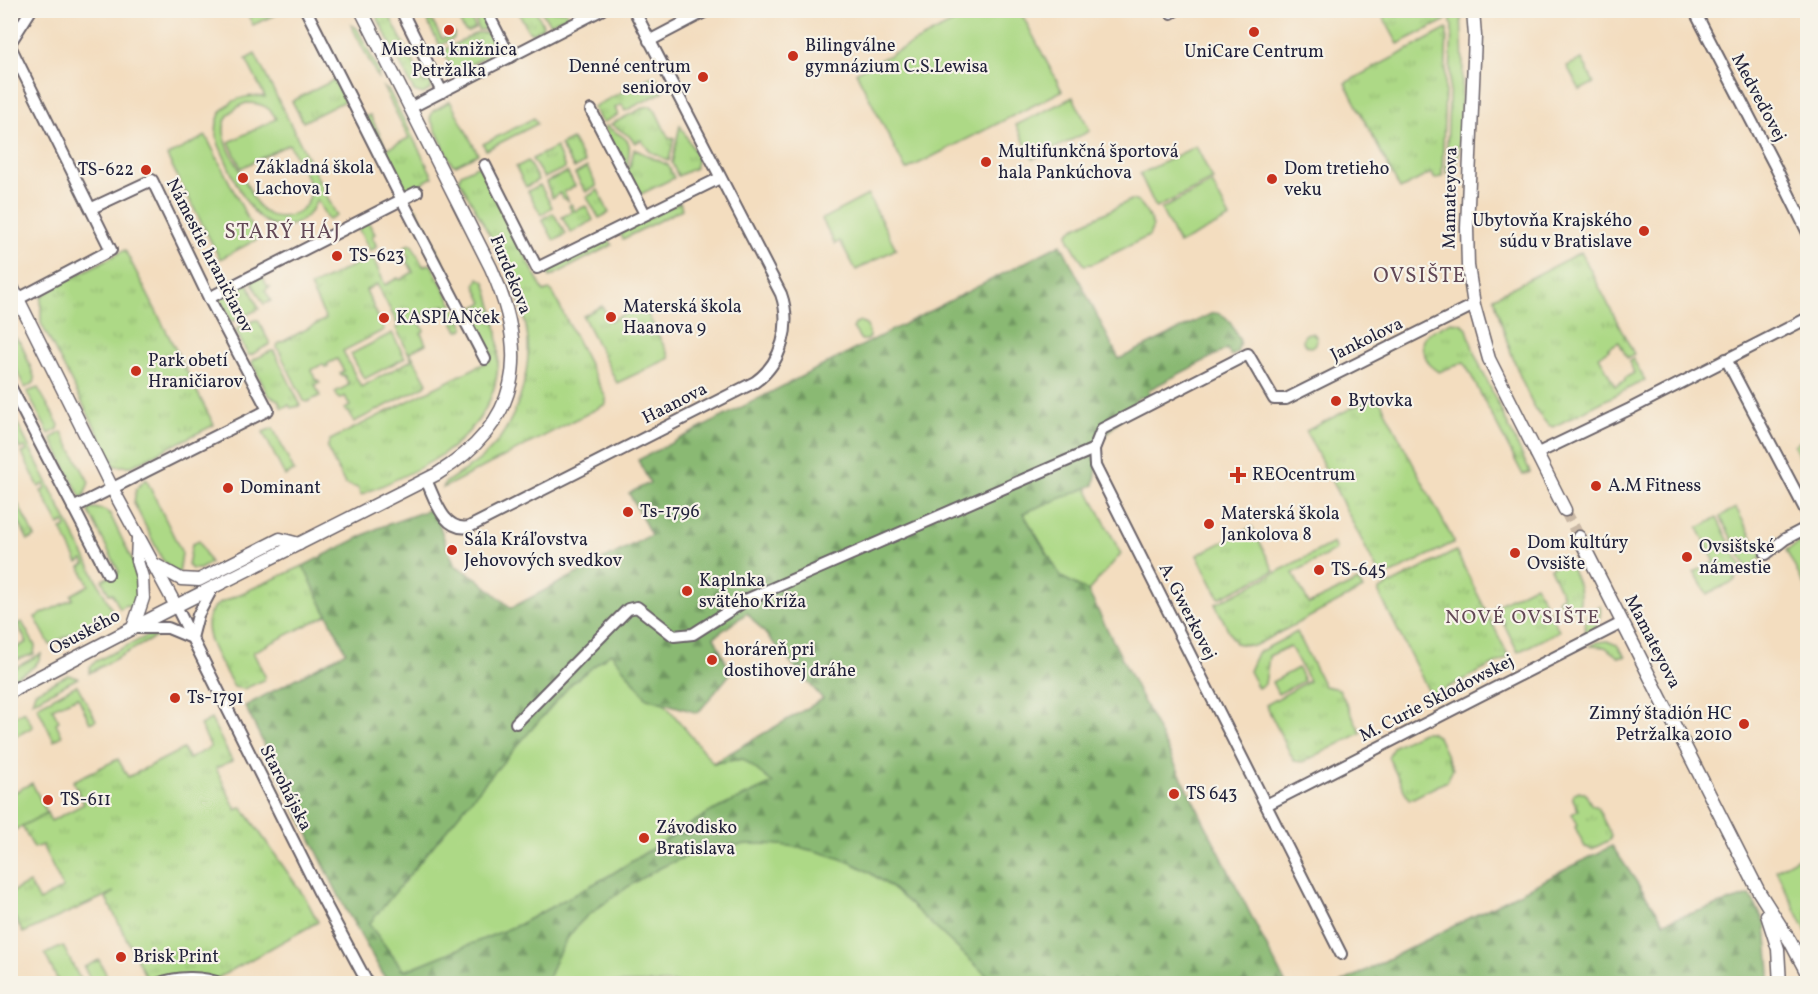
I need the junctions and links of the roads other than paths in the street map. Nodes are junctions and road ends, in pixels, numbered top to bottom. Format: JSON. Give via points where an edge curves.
{"nodes":[{"id":1,"x":31,"y":10,"type":"edge"},
{"id":2,"x":306,"y":10,"type":"edge"},
{"id":3,"x":361,"y":10,"type":"edge"},
{"id":4,"x":401,"y":10,"type":"edge"},
{"id":5,"x":486,"y":10,"type":"edge"},
{"id":6,"x":601,"y":10,"type":"edge"},
{"id":7,"x":634,"y":10,"type":"edge"},
{"id":8,"x":708,"y":10,"type":"edge"},
{"id":9,"x":1473,"y":10,"type":"edge"},
{"id":10,"x":1694,"y":10,"type":"edge"},
{"id":11,"x":649,"y":41,"type":"junction"},
{"id":12,"x":10,"y":45,"type":"edge"},
{"id":13,"x":510,"y":57,"type":"junction"},
{"id":14,"x":442,"y":92,"type":"junction"},
{"id":15,"x":410,"y":108,"type":"junction"},
{"id":16,"x":591,"y":110,"type":"dead end"},
{"id":17,"x":485,"y":165,"type":"dead end"},
{"id":18,"x":720,"y":178,"type":"junction"},
{"id":19,"x":417,"y":192,"type":"dead end"},
{"id":20,"x":402,"y":200,"type":"junction"},
{"id":21,"x":92,"y":208,"type":"junction"},
{"id":22,"x":645,"y":214,"type":"junction"},
{"id":23,"x":1808,"y":233,"type":"edge"},
{"id":24,"x":10,"y":283,"type":"edge"},
{"id":25,"x":209,"y":298,"type":"junction"},
{"id":26,"x":18,"y":299,"type":"junction"},
{"id":27,"x":1474,"y":305,"type":"junction"},
{"id":28,"x":1808,"y":318,"type":"edge"},
{"id":29,"x":485,"y":359,"type":"dead end"},
{"id":30,"x":1726,"y":359,"type":"junction"},
{"id":31,"x":10,"y":386,"type":"edge"},
{"id":32,"x":1094,"y":448,"type":"junction"},
{"id":33,"x":1536,"y":454,"type":"junction"},
{"id":34,"x":426,"y":480,"type":"junction"},
{"id":35,"x":112,"y":488,"type":"junction"},
{"id":36,"x":73,"y":508,"type":"junction"},
{"id":37,"x":1565,"y":510,"type":"tunnel mouth"},
{"id":38,"x":1808,"y":515,"type":"edge"},
{"id":39,"x":1808,"y":527,"type":"edge"},
{"id":40,"x":138,"y":537,"type":"junction"},
{"id":41,"x":1579,"y":537,"type":"tunnel mouth"},
{"id":42,"x":299,"y":544,"type":"junction"},
{"id":43,"x":1766,"y":554,"type":"dead end"},
{"id":44,"x":151,"y":562,"type":"junction"},
{"id":45,"x":108,"y":574,"type":"dead end"},
{"id":46,"x":213,"y":587,"type":"junction"},
{"id":47,"x":176,"y":606,"type":"junction"},
{"id":48,"x":1622,"y":623,"type":"junction"},
{"id":49,"x":133,"y":628,"type":"junction"},
{"id":50,"x":192,"y":638,"type":"junction"},
{"id":51,"x":10,"y":692,"type":"edge"},
{"id":52,"x":516,"y":723,"type":"dead end"},
{"id":53,"x":1266,"y":805,"type":"junction"},
{"id":54,"x":1759,"y":892,"type":"junction"},
{"id":55,"x":1341,"y":954,"type":"dead end"},
{"id":56,"x":1808,"y":975,"type":"edge"},
{"id":57,"x":157,"y":984,"type":"edge"},
{"id":58,"x":221,"y":984,"type":"edge"},
{"id":59,"x":368,"y":984,"type":"edge"},
{"id":60,"x":1780,"y":984,"type":"edge"}],
"edges":[{"from":1,"to":12,"type":"street"},
{"from":2,"to":20,"type":"street"},
{"from":3,"to":15,"type":"street","name":"Furdekova"},
{"from":4,"to":14,"type":"street"},
{"from":5,"to":13,"type":"street"},
{"from":6,"to":13,"type":"street"},
{"from":7,"to":11,"type":"street","name":"Haanova"},
{"from":8,"to":11,"type":"street"},
{"from":9,"to":27,"type":"street","name":"Mamateyova","via":[[1467,238]]},
{"from":10,"to":23,"type":"street","name":"Medveďovej"},
{"from":11,"to":18,"type":"street","name":"Haanova"},
{"from":12,"to":21,"type":"street"},
{"from":13,"to":14,"type":"street"},
{"from":14,"to":15,"type":"street"},
{"from":15,"to":34,"type":"street","name":"Furdekova","via":[[491,268],[507,309],[513,341],[509,390],[492,426],[468,452]]},
{"from":16,"to":22,"type":"street"},
{"from":17,"to":22,"type":"street","via":[[537,268]]},
{"from":18,"to":22,"type":"street"},
{"from":18,"to":34,"type":"street","name":"Haanova","via":[[783,299],[781,346],[775,362],[763,376],[469,527],[458,527],[445,520]]},
{"from":19,"to":20,"type":"street"},
{"from":20,"to":25,"type":"street"},
{"from":20,"to":29,"type":"street"},
{"from":21,"to":25,"type":"street","name":"Námestie hraničiarov","via":[[152,180]]},
{"from":21,"to":26,"type":"street","via":[[111,250]]},
{"from":24,"to":26,"type":"street"},
{"from":25,"to":35,"type":"street","name":"Námestie hraničiarov","via":[[268,410]]},
{"from":26,"to":35,"type":"street"},
{"from":27,"to":32,"type":"street","name":"Jankolova","via":[[1286,399],[1274,399],[1248,354],[1101,429]]},
{"from":27,"to":33,"type":"street","name":"Mamateyova","via":[[1489,359]]},
{"from":28,"to":30,"type":"street"},
{"from":30,"to":33,"type":"street"},
{"from":30,"to":38,"type":"street"},
{"from":31,"to":36,"type":"street"},
{"from":32,"to":52,"type":"street","via":[[748,599],[693,634],[674,636],[637,607],[628,609]]},
{"from":32,"to":53,"type":"street","name":"A. Gwerkovej","via":[[1095,466]]},
{"from":33,"to":37,"type":"street","name":"Mamateyova"},
{"from":34,"to":42,"type":"street","name":"Furdekova"},
{"from":35,"to":36,"type":"street","name":"Námestie hraničiarov"},
{"from":35,"to":40,"type":"street"},
{"from":36,"to":45,"type":"street"},
{"from":39,"to":43,"type":"street"},
{"from":40,"to":44,"type":"street"},
{"from":40,"to":49,"type":"street","via":[[143,598]]},
{"from":41,"to":48,"type":"street","name":"Mamateyova"},
{"from":42,"to":44,"type":"street","via":[[280,539],[199,580],[181,579]]},
{"from":42,"to":46,"type":"street","name":"Furdekova"},
{"from":44,"to":47,"type":"street"},
{"from":46,"to":47,"type":"street","name":"Furdekova"},
{"from":46,"to":50,"type":"street","via":[[198,615]]},
{"from":47,"to":49,"type":"street","name":"Osuského"},
{"from":47,"to":50,"type":"street","name":"Starohájska"},
{"from":48,"to":53,"type":"street","name":"M. Curie Sklodowskej"},
{"from":48,"to":54,"type":"street","name":"Mamateyova"},
{"from":49,"to":50,"type":"street","via":[[168,628]]},
{"from":49,"to":51,"type":"street","name":"Osuského"},
{"from":50,"to":59,"type":"street","name":"Starohájska"},
{"from":53,"to":55,"type":"street","name":"A. Gwerkovej"},
{"from":54,"to":56,"type":"street","name":"Mamateyova"},
{"from":54,"to":60,"type":"street","name":"Mamateyova","via":[[1778,949]]},
{"from":57,"to":58,"type":"street","via":[[175,977]]}]}
